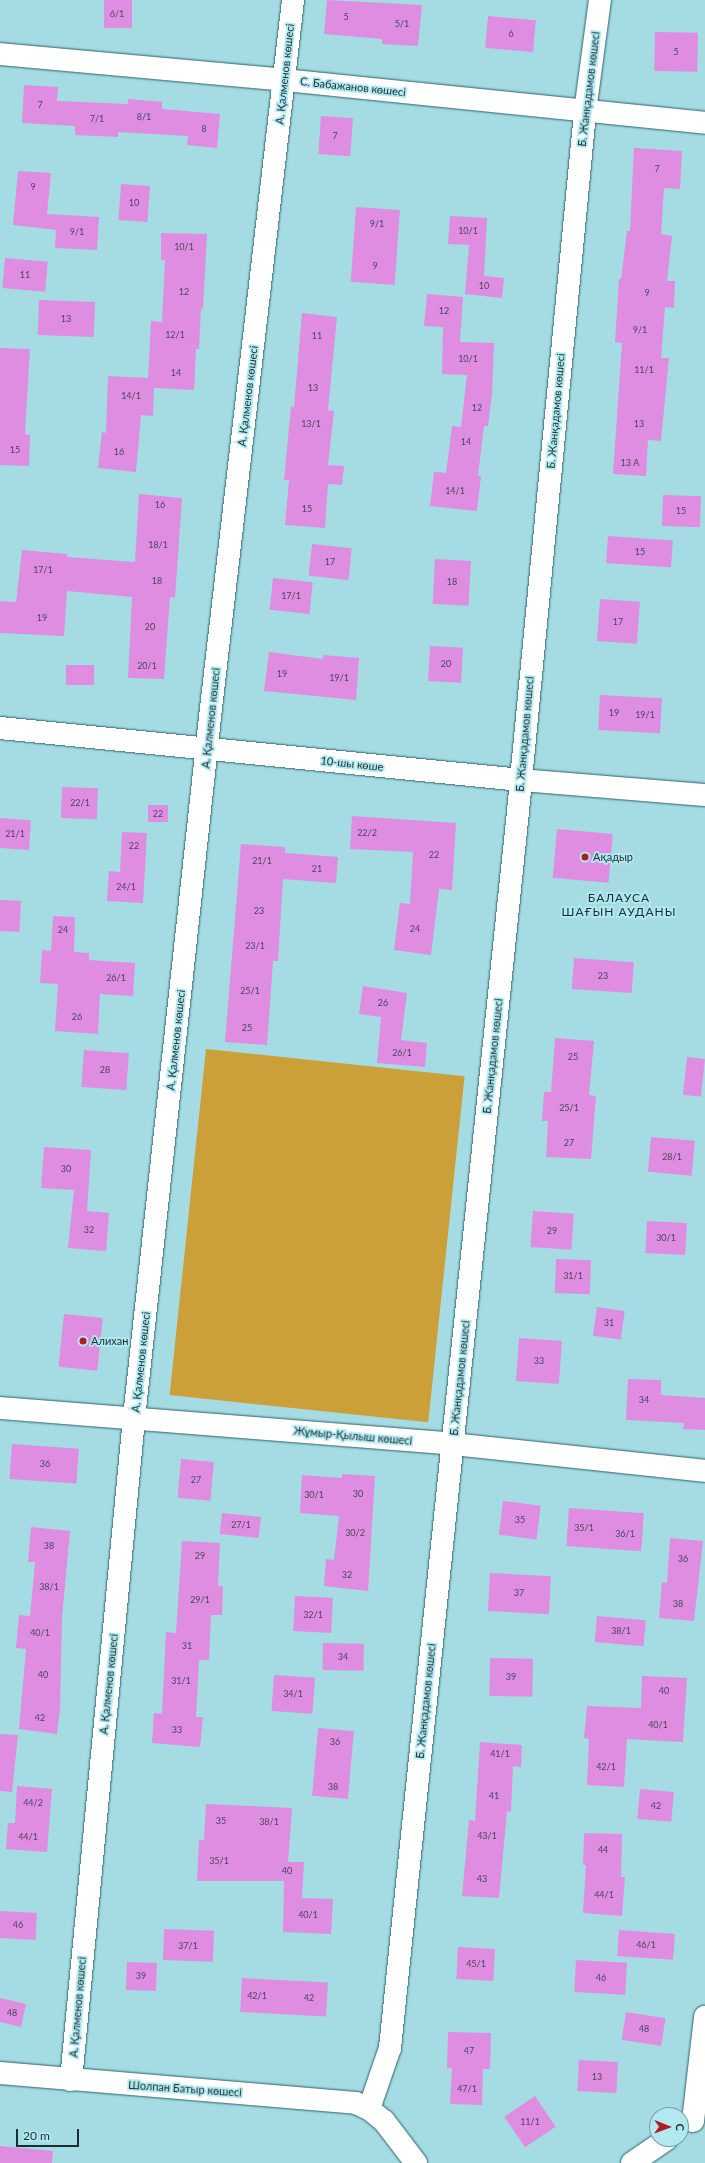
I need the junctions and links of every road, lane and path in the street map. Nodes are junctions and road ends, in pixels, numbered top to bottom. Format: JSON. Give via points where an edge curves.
{"nodes":[{"id":1,"x":293,"y":0,"type":"edge"},
{"id":2,"x":600,"y":0,"type":"edge"},
{"id":3,"x":0,"y":54,"type":"edge"},
{"id":4,"x":284,"y":80,"type":"junction"},
{"id":5,"x":585,"y":112,"type":"junction"},
{"id":6,"x":705,"y":123,"type":"edge"},
{"id":7,"x":0,"y":728,"type":"edge"},
{"id":8,"x":208,"y":749,"type":"junction"},
{"id":9,"x":521,"y":780,"type":"junction"},
{"id":10,"x":705,"y":795,"type":"edge"},
{"id":11,"x":0,"y":1408,"type":"edge"},
{"id":12,"x":134,"y":1418,"type":"junction"},
{"id":13,"x":453,"y":1444,"type":"junction"},
{"id":14,"x":705,"y":1471,"type":"edge"},
{"id":15,"x":705,"y":2017,"type":"edge"},
{"id":16,"x":0,"y":2073,"type":"edge"},
{"id":17,"x":71,"y":2080,"type":"junction"},
{"id":18,"x":370,"y":2109,"type":"junction"},
{"id":19,"x":693,"y":2122,"type":"edge"},
{"id":20,"x":655,"y":2147,"type":"edge"},
{"id":21,"x":416,"y":2163,"type":"edge"},
{"id":22,"x":632,"y":2163,"type":"edge"}],
"edges":[{"from":1,"to":4,"type":"street","name":"А. Қалменов көшесі"},
{"from":2,"to":5,"type":"street","name":"Б. Жанқадамов көшесі"},
{"from":3,"to":4,"type":"street","name":"С. Бабажанов көшесі"},
{"from":4,"to":5,"type":"street","name":"С. Бабажанов көшесі"},
{"from":4,"to":8,"type":"street","name":"А. Қалменов көшесі"},
{"from":5,"to":6,"type":"street","name":"С. Бабажанов көшесі"},
{"from":5,"to":9,"type":"street","name":"Б. Жанқадамов көшесі"},
{"from":7,"to":8,"type":"street","name":"10-шы көше"},
{"from":8,"to":9,"type":"street","name":"10-шы көше"},
{"from":8,"to":12,"type":"street","name":"А. Қалменов көшесі"},
{"from":9,"to":10,"type":"street","name":"10-шы көше"},
{"from":9,"to":13,"type":"street","name":"Б. Жанқадамов көшесі"},
{"from":11,"to":12,"type":"street","name":"Жұмыр-Қылыш көшесі"},
{"from":12,"to":13,"type":"street","name":"Жұмыр-Қылыш көшесі"},
{"from":12,"to":17,"type":"street","name":"А. Қалменов көшесі"},
{"from":13,"to":14,"type":"street","name":"Жұмыр-Қылыш көшесі"},
{"from":13,"to":18,"type":"street","name":"Б. Жанқадамов көшесі","via":[[390,2048]]},
{"from":15,"to":19,"type":"street"},
{"from":16,"to":17,"type":"street","name":"Шолпан Батыр көшесі"},
{"from":17,"to":18,"type":"street","name":"Шолпан Батыр көшесі","via":[[339,2100]]},
{"from":18,"to":21,"type":"street","via":[[384,2121]]},
{"from":20,"to":22,"type":"street"}]}
